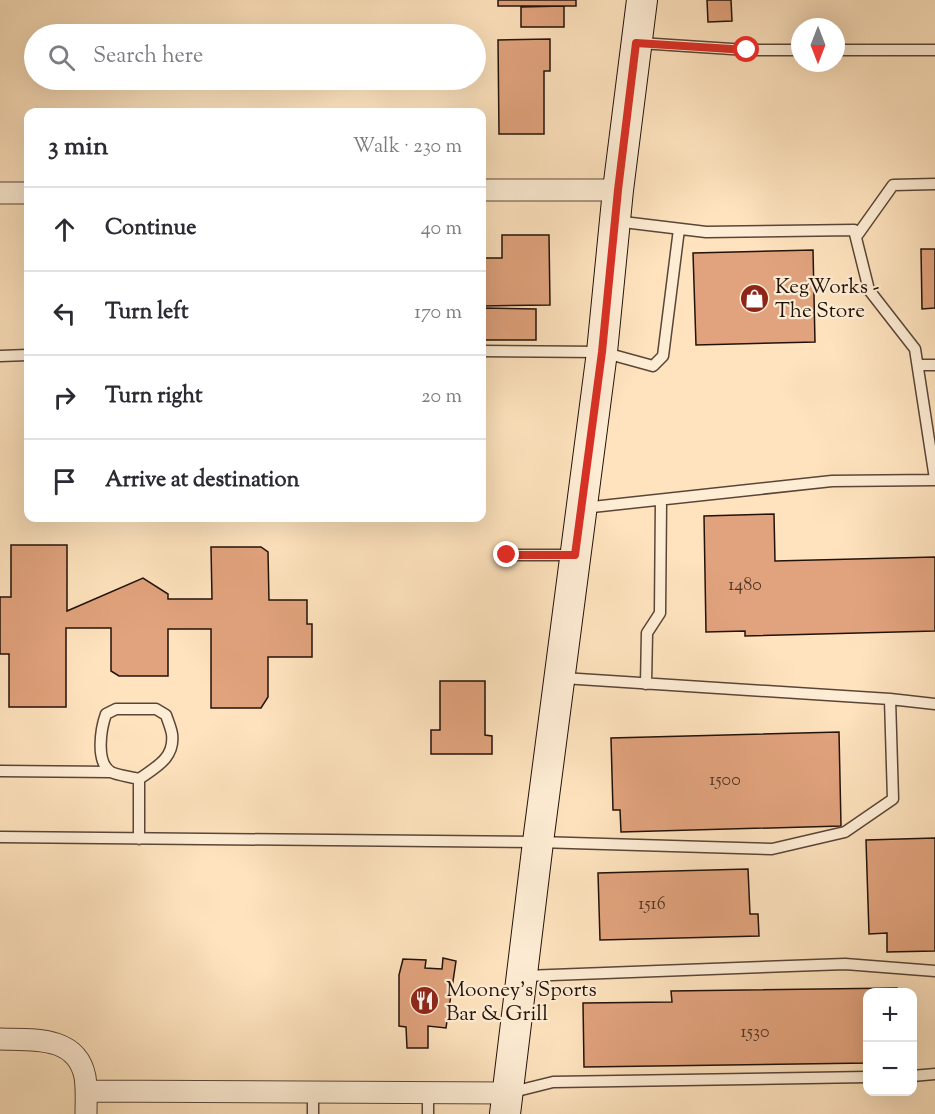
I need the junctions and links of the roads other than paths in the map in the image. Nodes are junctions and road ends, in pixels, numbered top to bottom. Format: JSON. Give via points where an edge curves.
{"nodes":[{"id":1,"x":642,"y":0,"type":"edge"},
{"id":2,"x":636,"y":43,"type":"junction"},
{"id":3,"x":791,"y":50,"type":"edge"},
{"id":4,"x":845,"y":50,"type":"edge"},
{"id":5,"x":935,"y":50,"type":"edge"},
{"id":6,"x":935,"y":184,"type":"edge"},
{"id":7,"x":486,"y":190,"type":"edge"},
{"id":8,"x":618,"y":190,"type":"junction"},
{"id":9,"x":24,"y":192,"type":"edge"},
{"id":10,"x":0,"y":193,"type":"edge"},
{"id":11,"x":615,"y":221,"type":"junction"},
{"id":12,"x":679,"y":229,"type":"junction"},
{"id":13,"x":856,"y":237,"type":"junction"},
{"id":14,"x":486,"y":351,"type":"edge"},
{"id":15,"x":602,"y":352,"type":"junction"},
{"id":16,"x":0,"y":356,"type":"edge"},
{"id":17,"x":24,"y":356,"type":"edge"},
{"id":18,"x":918,"y":365,"type":"junction"},
{"id":19,"x":935,"y":365,"type":"edge"},
{"id":20,"x":935,"y":479,"type":"edge"},
{"id":21,"x":661,"y":501,"type":"junction"},
{"id":22,"x":581,"y":508,"type":"junction"},
{"id":23,"x":507,"y":555,"type":"dead end"},
{"id":24,"x":575,"y":555,"type":"junction"},
{"id":25,"x":560,"y":678,"type":"junction"},
{"id":26,"x":646,"y":684,"type":"junction"},
{"id":27,"x":890,"y":699,"type":"junction"},
{"id":28,"x":935,"y":704,"type":"edge"},
{"id":29,"x":0,"y":771,"type":"edge"},
{"id":30,"x":111,"y":772,"type":"junction"},
{"id":31,"x":138,"y":779,"type":"junction"},
{"id":32,"x":0,"y":837,"type":"edge"},
{"id":33,"x":138,"y":838,"type":"junction"},
{"id":34,"x":538,"y":842,"type":"junction"},
{"id":35,"x":935,"y":971,"type":"edge"},
{"id":36,"x":522,"y":976,"type":"junction"},
{"id":37,"x":0,"y":1039,"type":"edge"},
{"id":38,"x":935,"y":1074,"type":"edge"},
{"id":39,"x":917,"y":1076,"type":"edge"},
{"id":40,"x":863,"y":1077,"type":"edge"},
{"id":41,"x":86,"y":1091,"type":"junction"},
{"id":42,"x":313,"y":1092,"type":"junction"},
{"id":43,"x":428,"y":1104,"type":"edge"},
{"id":44,"x":506,"y":1104,"type":"edge"},
{"id":45,"x":86,"y":1114,"type":"edge"},
{"id":46,"x":313,"y":1114,"type":"edge"}],
"edges":[{"from":1,"to":2,"type":"main road"},
{"from":2,"to":3,"type":"lane"},
{"from":2,"to":8,"type":"main road"},
{"from":4,"to":5,"type":"lane"},
{"from":6,"to":13,"type":"lane","via":[[893,185]]},
{"from":7,"to":8,"type":"street"},
{"from":8,"to":11,"type":"main road"},
{"from":9,"to":10,"type":"street"},
{"from":11,"to":12,"type":"lane"},
{"from":11,"to":15,"type":"main road"},
{"from":12,"to":13,"type":"lane","via":[[854,230]]},
{"from":12,"to":15,"type":"lane","via":[[663,357],[653,366]]},
{"from":13,"to":18,"type":"lane","via":[[869,290],[915,349]]},
{"from":14,"to":15,"type":"lane"},
{"from":15,"to":22,"type":"main road"},
{"from":16,"to":17,"type":"lane"},
{"from":18,"to":19,"type":"lane"},
{"from":18,"to":20,"type":"lane"},
{"from":20,"to":21,"type":"lane","via":[[832,482]]},
{"from":21,"to":22,"type":"lane"},
{"from":21,"to":26,"type":"lane","via":[[660,613],[647,633]]},
{"from":22,"to":24,"type":"main road"},
{"from":23,"to":24,"type":"lane"},
{"from":24,"to":25,"type":"main road"},
{"from":25,"to":26,"type":"lane"},
{"from":25,"to":34,"type":"main road"},
{"from":26,"to":27,"type":"lane"},
{"from":27,"to":28,"type":"lane"},
{"from":27,"to":34,"type":"lane","via":[[893,799],[845,832],[772,849]]},
{"from":29,"to":30,"type":"lane"},
{"from":30,"to":31,"type":"lane"},
{"from":30,"to":31,"type":"lane","via":[[103,763],[100,748],[106,714],[116,709],[156,709],[166,715],[169,724],[170,754]]},
{"from":31,"to":33,"type":"lane"},
{"from":32,"to":33,"type":"lane"},
{"from":33,"to":34,"type":"lane"},
{"from":34,"to":36,"type":"main road"},
{"from":35,"to":36,"type":"lane","via":[[845,964]]},
{"from":36,"to":44,"type":"main road"},
{"from":37,"to":41,"type":"street","via":[[58,1043],[79,1062]]},
{"from":38,"to":39,"type":"lane"},
{"from":40,"to":44,"type":"lane","via":[[553,1082]]},
{"from":41,"to":42,"type":"street"},
{"from":41,"to":45,"type":"street"},
{"from":42,"to":43,"type":"street"},
{"from":42,"to":46,"type":"lane"},
{"from":43,"to":44,"type":"street"}]}
